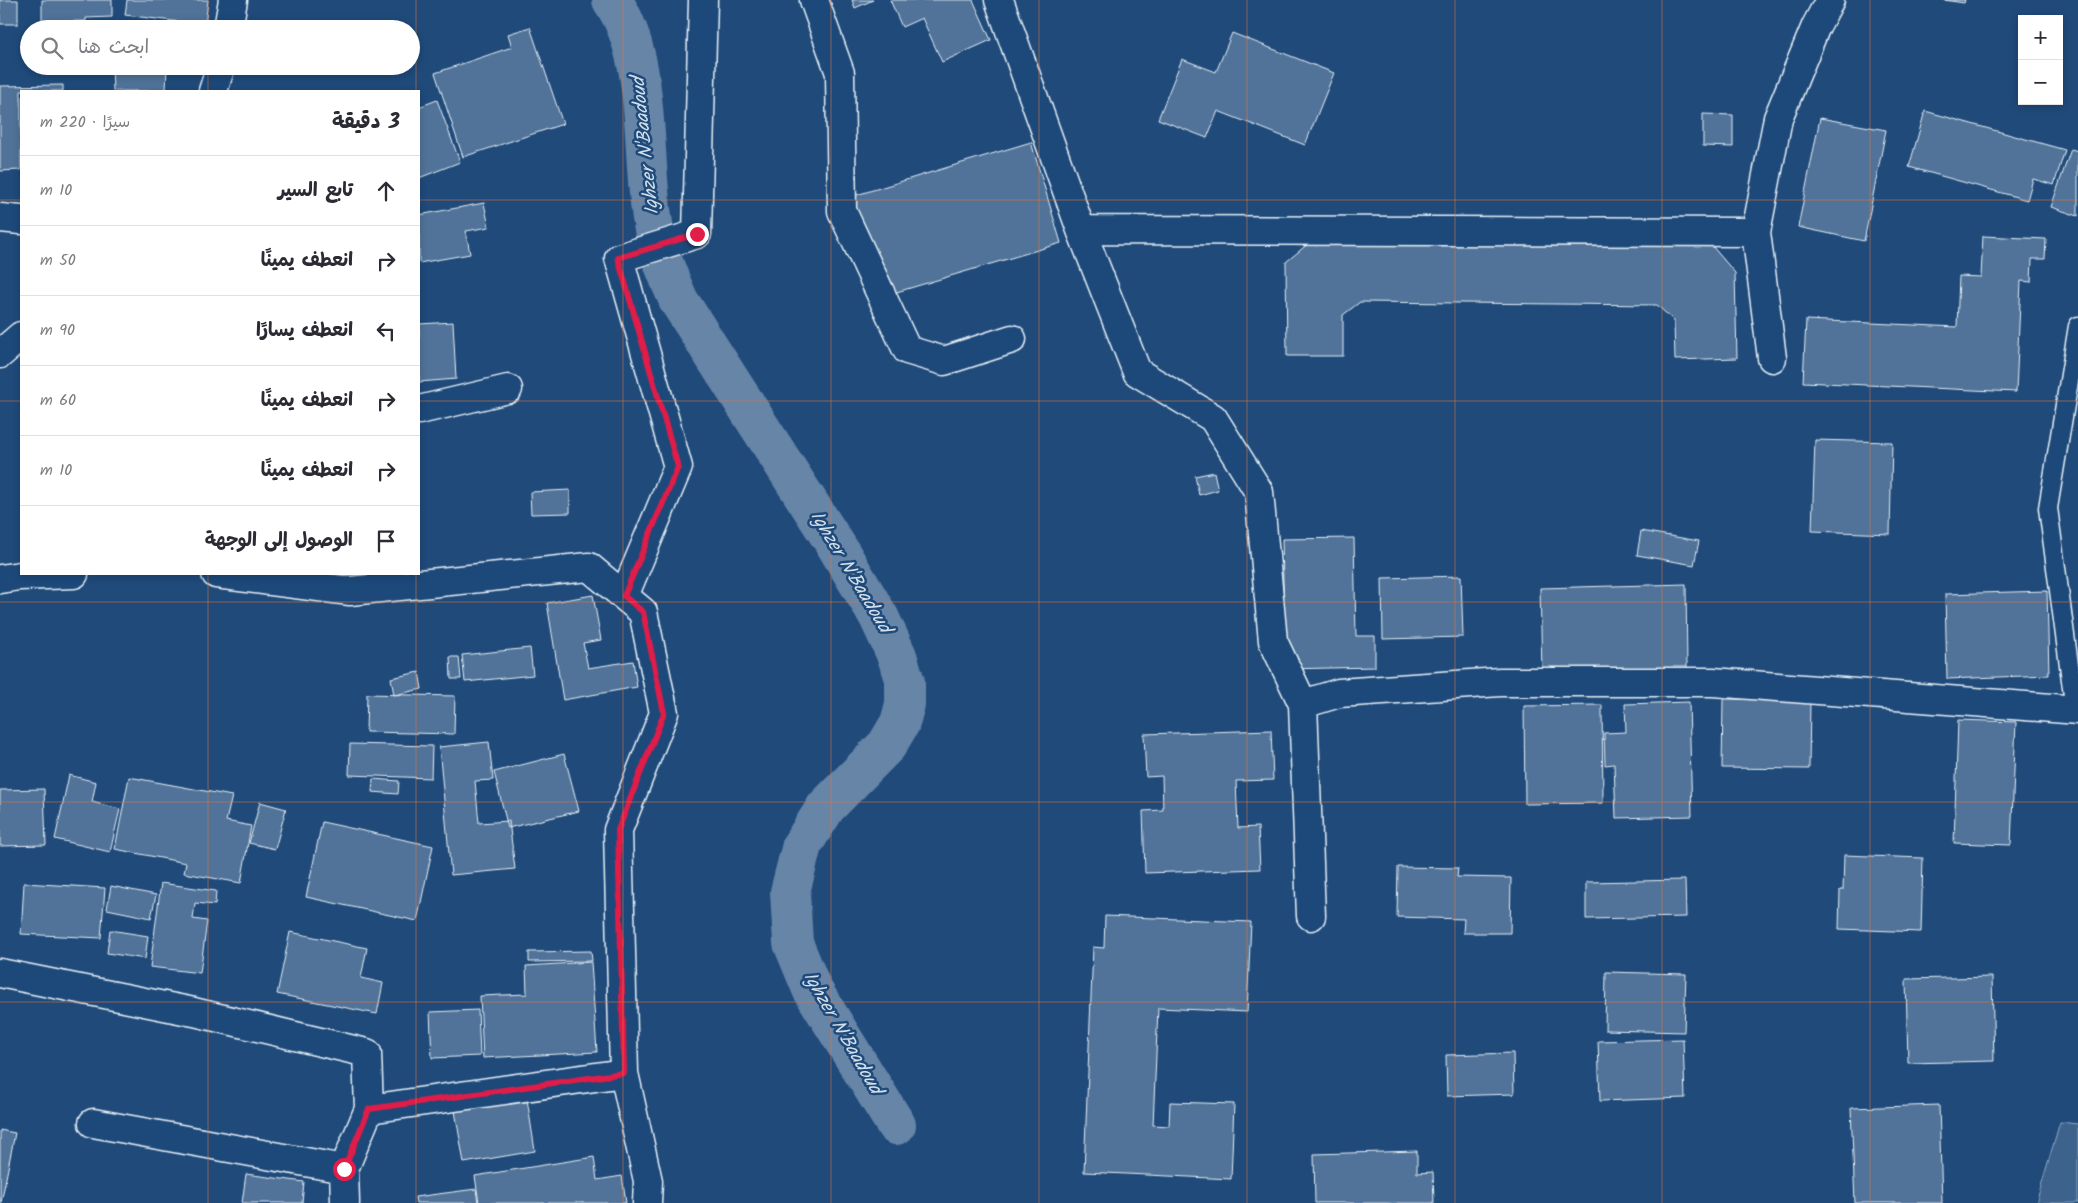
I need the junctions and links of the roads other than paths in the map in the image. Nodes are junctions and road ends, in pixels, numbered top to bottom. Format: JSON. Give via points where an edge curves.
{"nodes":[{"id":1,"x":233,"y":0,"type":"edge"},
{"id":2,"x":702,"y":0,"type":"edge"},
{"id":3,"x":814,"y":0,"type":"edge"},
{"id":4,"x":999,"y":0,"type":"edge"},
{"id":5,"x":1830,"y":0,"type":"edge"},
{"id":6,"x":230,"y":20,"type":"edge"},
{"id":7,"x":219,"y":75,"type":"edge"},
{"id":8,"x":213,"y":90,"type":"edge"},
{"id":9,"x":0,"y":218,"type":"edge"},
{"id":10,"x":20,"y":220,"type":"edge"},
{"id":11,"x":1081,"y":230,"type":"junction"},
{"id":12,"x":1756,"y":232,"type":"junction"},
{"id":13,"x":2078,"y":326,"type":"edge"},
{"id":14,"x":20,"y":337,"type":"edge"},
{"id":15,"x":1012,"y":339,"type":"dead end"},
{"id":16,"x":0,"y":354,"type":"edge"},
{"id":17,"x":1772,"y":358,"type":"dead end"},
{"id":18,"x":508,"y":389,"type":"dead end"},
{"id":19,"x":420,"y":410,"type":"edge"},
{"id":20,"x":47,"y":575,"type":"edge"},
{"id":21,"x":224,"y":575,"type":"edge"},
{"id":22,"x":0,"y":579,"type":"edge"},
{"id":23,"x":624,"y":596,"type":"junction"},
{"id":24,"x":1303,"y":704,"type":"junction"},
{"id":25,"x":2077,"y":710,"type":"edge"},
{"id":26,"x":1312,"y":916,"type":"dead end"},
{"id":27,"x":0,"y":973,"type":"edge"},
{"id":28,"x":624,"y":1073,"type":"junction"},
{"id":29,"x":369,"y":1109,"type":"junction"},
{"id":30,"x":93,"y":1123,"type":"dead end"},
{"id":31,"x":344,"y":1169,"type":"junction"},
{"id":32,"x":345,"y":1203,"type":"edge"},
{"id":33,"x":647,"y":1203,"type":"edge"}],
"edges":[{"from":1,"to":6,"type":"street"},
{"from":2,"to":23,"type":"street","via":[[697,234],[618,258],[678,467]]},
{"from":3,"to":15,"type":"street","via":[[840,73],[842,211],[907,350],[944,361]]},
{"from":4,"to":11,"type":"street"},
{"from":5,"to":12,"type":"street","via":[[1778,118]]},
{"from":7,"to":8,"type":"street"},
{"from":9,"to":10,"type":"street"},
{"from":11,"to":12,"type":"street"},
{"from":11,"to":24,"type":"street","via":[[1137,372],[1213,418],[1260,492],[1273,641]]},
{"from":12,"to":17,"type":"street"},
{"from":13,"to":25,"type":"lane","via":[[2048,508]]},
{"from":14,"to":16,"type":"street"},
{"from":18,"to":19,"type":"street"},
{"from":20,"to":22,"type":"street"},
{"from":21,"to":23,"type":"street","via":[[350,591],[589,567]]},
{"from":23,"to":28,"type":"street","via":[[643,612],[664,713],[618,830]]},
{"from":24,"to":25,"type":"street","via":[[1338,693],[1500,682],[1713,682]]},
{"from":24,"to":26,"type":"street"},
{"from":27,"to":29,"type":"street","via":[[194,1012],[367,1053]]},
{"from":28,"to":29,"type":"street"},
{"from":28,"to":33,"type":"street","via":[[648,1181]]},
{"from":29,"to":31,"type":"street"},
{"from":30,"to":31,"type":"street"},
{"from":31,"to":32,"type":"street"}]}
